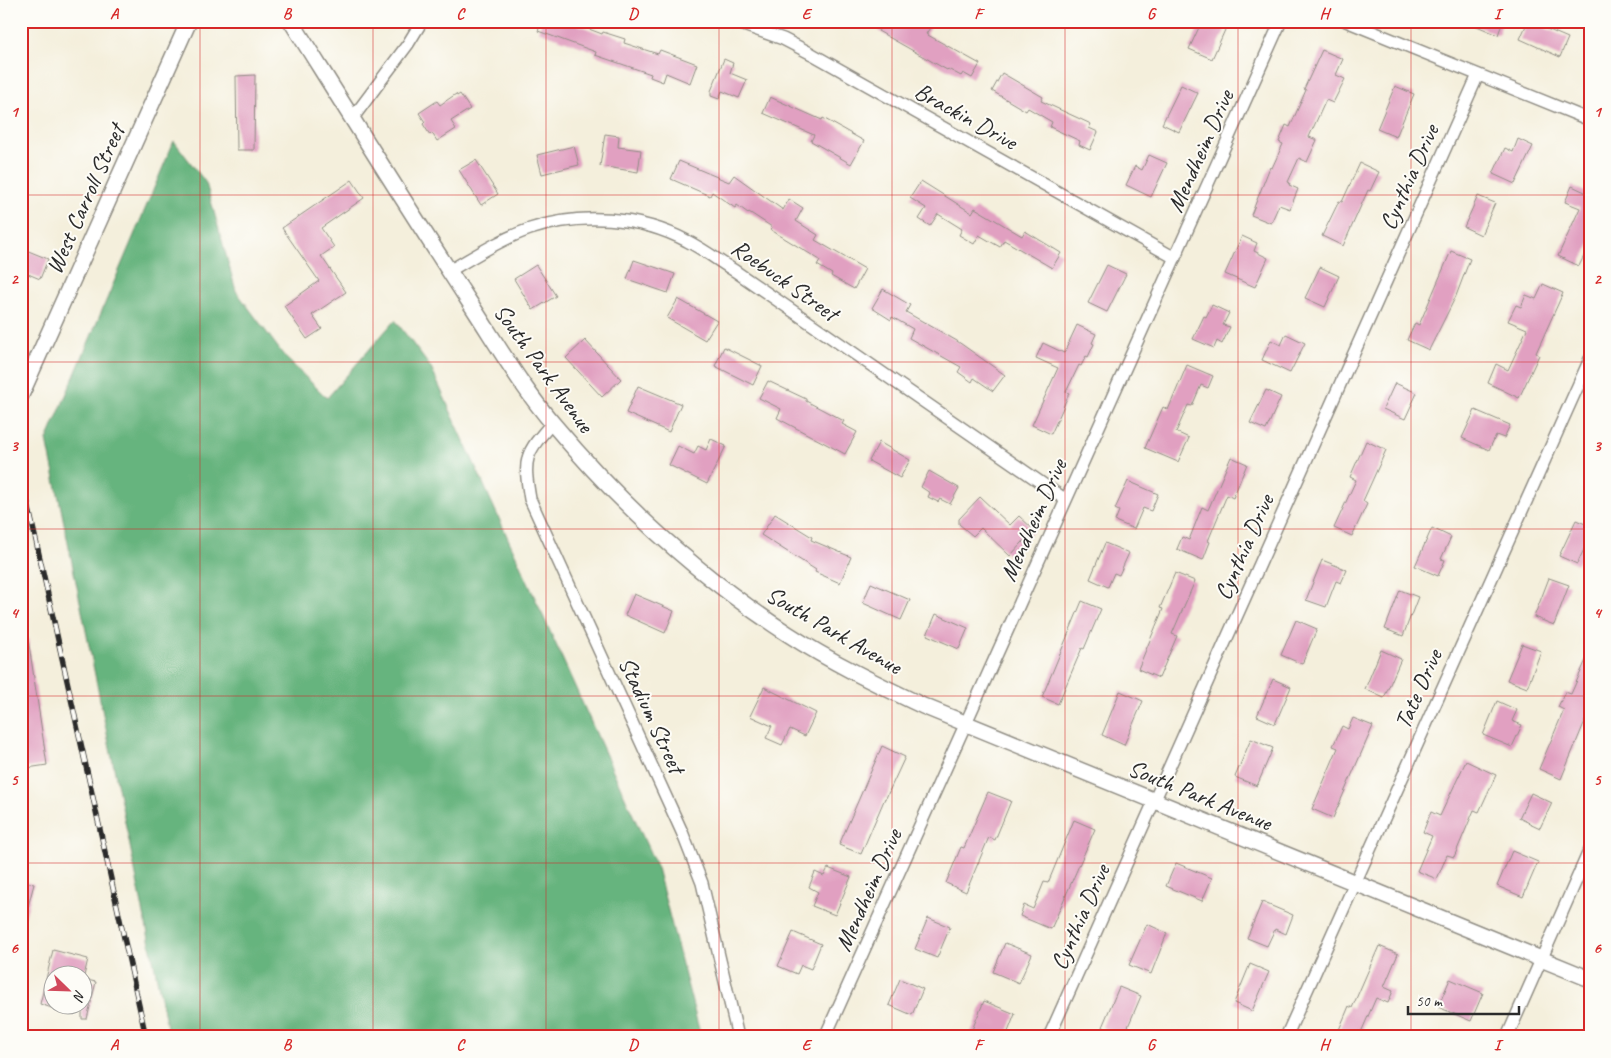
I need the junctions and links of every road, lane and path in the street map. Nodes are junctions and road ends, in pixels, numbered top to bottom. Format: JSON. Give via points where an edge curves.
{"nodes":[{"id":1,"x":189,"y":21,"type":"edge"},
{"id":2,"x":291,"y":21,"type":"edge"},
{"id":3,"x":422,"y":21,"type":"edge"},
{"id":4,"x":732,"y":21,"type":"edge"},
{"id":5,"x":1281,"y":21,"type":"edge"},
{"id":6,"x":1346,"y":21,"type":"edge"},
{"id":7,"x":1478,"y":75,"type":"junction"},
{"id":8,"x":352,"y":119,"type":"junction"},
{"id":9,"x":1590,"y":120,"type":"edge"},
{"id":10,"x":1175,"y":258,"type":"junction"},
{"id":11,"x":449,"y":271,"type":"junction"},
{"id":12,"x":1590,"y":359,"type":"edge"},
{"id":13,"x":21,"y":395,"type":"edge"},
{"id":14,"x":552,"y":423,"type":"junction"},
{"id":15,"x":1066,"y":500,"type":"junction"},
{"id":16,"x":965,"y":724,"type":"junction"},
{"id":17,"x":1155,"y":801,"type":"junction"},
{"id":18,"x":1590,"y":849,"type":"edge"},
{"id":19,"x":1355,"y":883,"type":"junction"},
{"id":20,"x":1542,"y":959,"type":"junction"},
{"id":21,"x":1590,"y":979,"type":"edge"},
{"id":22,"x":738,"y":1037,"type":"edge"},
{"id":23,"x":825,"y":1037,"type":"edge"},
{"id":24,"x":1049,"y":1037,"type":"edge"},
{"id":25,"x":1286,"y":1037,"type":"edge"},
{"id":26,"x":1507,"y":1037,"type":"edge"}],
"edges":[{"from":1,"to":13,"type":"street","name":"West Carroll Street"},
{"from":2,"to":8,"type":"street","name":"South Park Avenue"},
{"from":3,"to":8,"type":"street"},
{"from":4,"to":10,"type":"street","name":"Brackin Drive","via":[[783,39],[812,54]]},
{"from":5,"to":10,"type":"street","name":"Mendheim Drive"},
{"from":6,"to":7,"type":"street"},
{"from":7,"to":9,"type":"street"},
{"from":7,"to":17,"type":"street","name":"Cynthia Drive"},
{"from":8,"to":11,"type":"street","name":"South Park Avenue"},
{"from":10,"to":15,"type":"street","name":"Mendheim Drive"},
{"from":11,"to":14,"type":"street","name":"South Park Avenue"},
{"from":11,"to":15,"type":"street","name":"Roebuck Street","via":[[501,241],[560,222],[616,220],[666,232],[686,240],[735,271]]},
{"from":12,"to":19,"type":"street","name":"Tate Drive"},
{"from":14,"to":16,"type":"street","name":"South Park Avenue","via":[[662,538],[735,597],[844,667]]},
{"from":14,"to":22,"type":"street","name":"Stadium Street","via":[[530,450],[527,459],[530,499],[682,832],[702,883]]},
{"from":15,"to":16,"type":"street","name":"Mendheim Drive"},
{"from":16,"to":17,"type":"street","name":"South Park Avenue"},
{"from":16,"to":23,"type":"street","name":"Mendheim Drive"},
{"from":17,"to":19,"type":"street","name":"South Park Avenue"},
{"from":17,"to":24,"type":"street","name":"Cynthia Drive"},
{"from":18,"to":20,"type":"street"},
{"from":19,"to":20,"type":"street","name":"South Park Avenue"},
{"from":19,"to":25,"type":"street","name":"Tate Drive"},
{"from":20,"to":21,"type":"street","name":"South Park Avenue"},
{"from":20,"to":26,"type":"street"}]}
